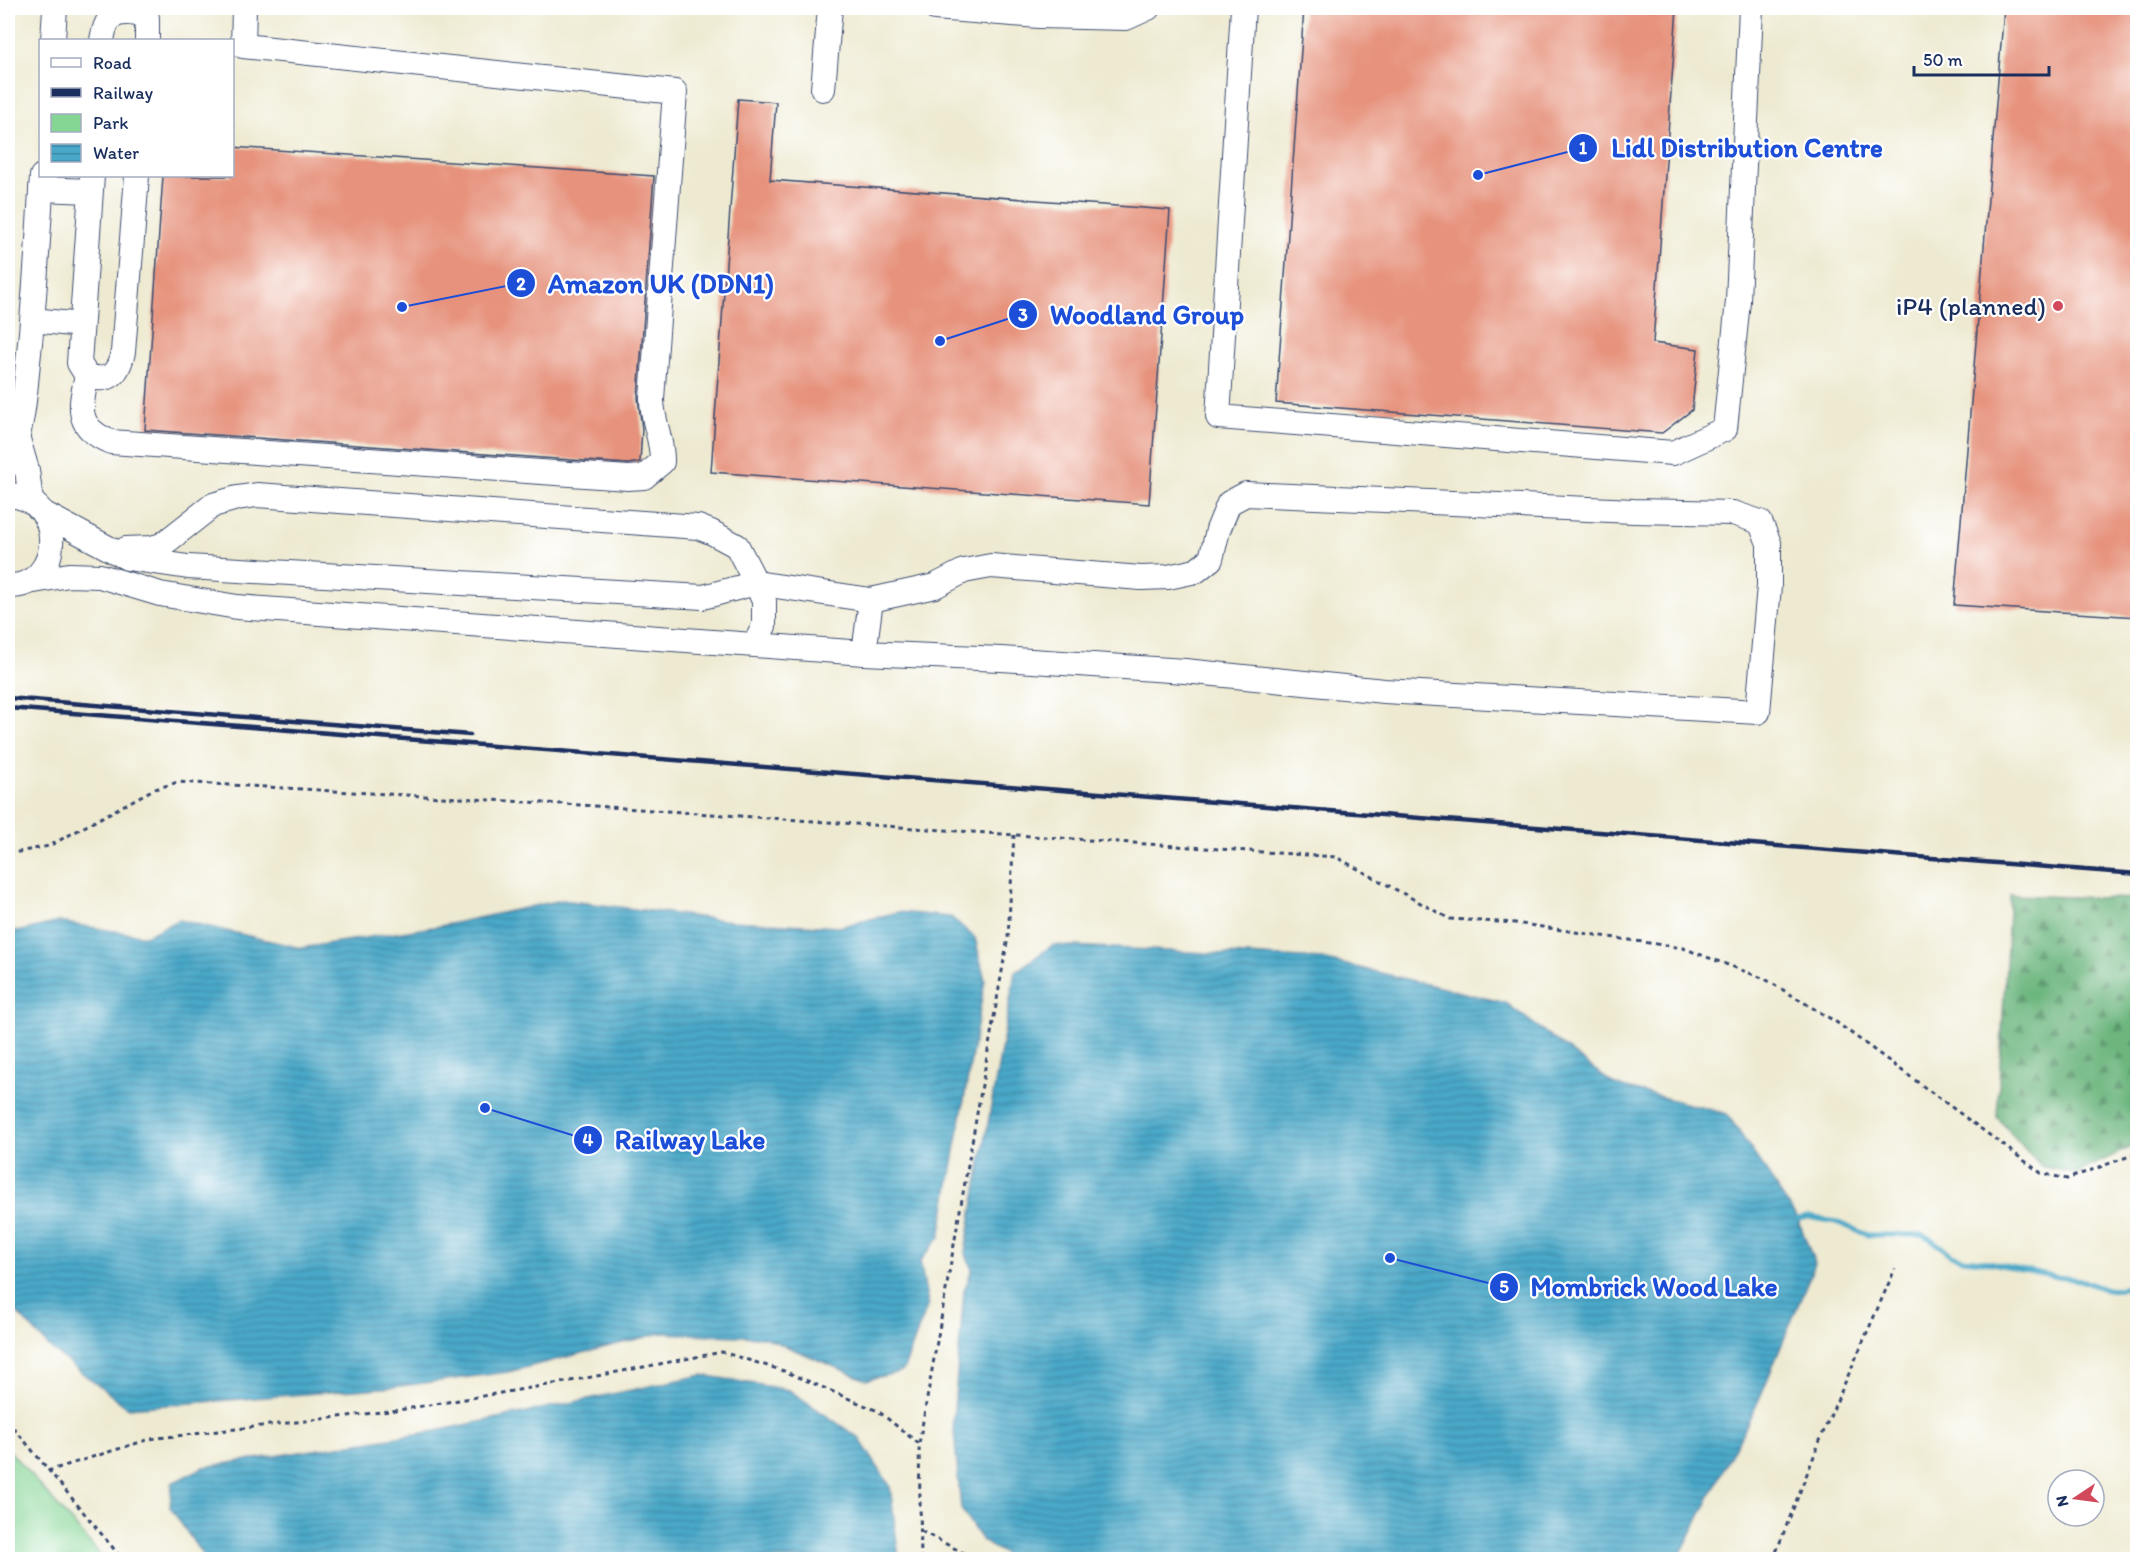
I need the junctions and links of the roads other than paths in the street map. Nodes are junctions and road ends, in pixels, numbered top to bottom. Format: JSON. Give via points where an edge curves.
{"nodes":[{"id":1,"x":55,"y":8,"type":"edge"},
{"id":2,"x":244,"y":8,"type":"edge"},
{"id":3,"x":830,"y":8,"type":"edge"},
{"id":4,"x":935,"y":8,"type":"edge"},
{"id":5,"x":1148,"y":8,"type":"edge"},
{"id":6,"x":1243,"y":8,"type":"edge"},
{"id":7,"x":1751,"y":8,"type":"edge"},
{"id":8,"x":1040,"y":12,"type":"edge"},
{"id":9,"x":53,"y":39,"type":"edge"},
{"id":10,"x":102,"y":39,"type":"edge"},
{"id":11,"x":147,"y":39,"type":"edge"},
{"id":12,"x":823,"y":89,"type":"dead end"},
{"id":13,"x":137,"y":177,"type":"edge"},
{"id":14,"x":42,"y":182,"type":"edge"},
{"id":15,"x":91,"y":183,"type":"edge"},
{"id":16,"x":33,"y":321,"type":"junction"},
{"id":17,"x":81,"y":325,"type":"junction"},
{"id":18,"x":87,"y":376,"type":"junction"},
{"id":19,"x":18,"y":439,"type":"junction"},
{"id":20,"x":8,"y":465,"type":"edge"},
{"id":21,"x":8,"y":495,"type":"edge"},
{"id":22,"x":37,"y":507,"type":"junction"},
{"id":23,"x":108,"y":549,"type":"junction"},
{"id":24,"x":756,"y":583,"type":"junction"},
{"id":25,"x":18,"y":584,"type":"edge"},
{"id":26,"x":871,"y":600,"type":"junction"},
{"id":27,"x":754,"y":644,"type":"junction"},
{"id":28,"x":864,"y":653,"type":"junction"}],
"edges":[{"from":1,"to":9,"type":"street"},
{"from":2,"to":18,"type":"street","via":[[243,46],[675,92],[652,399],[662,462],[644,477],[628,478],[111,442],[87,428],[81,398]]},
{"from":3,"to":12,"type":"street"},
{"from":4,"to":8,"type":"street"},
{"from":5,"to":8,"type":"street","via":[[1126,18]]},
{"from":6,"to":7,"type":"street","via":[[1218,417],[1673,453],[1725,429],[1738,301]]},
{"from":10,"to":11,"type":"street","via":[[108,20],[119,12],[147,18]]},
{"from":13,"to":18,"type":"street","via":[[119,368],[100,380]]},
{"from":14,"to":15,"type":"street"},
{"from":14,"to":16,"type":"street"},
{"from":15,"to":17,"type":"street"},
{"from":16,"to":17,"type":"street"},
{"from":16,"to":19,"type":"street"},
{"from":17,"to":18,"type":"street","via":[[79,363]]},
{"from":19,"to":20,"type":"street"},
{"from":19,"to":22,"type":"street"},
{"from":21,"to":22,"type":"street","via":[[16,495]]},
{"from":22,"to":23,"type":"street"},
{"from":22,"to":25,"type":"street","via":[[50,527],[49,558],[40,572]]},
{"from":23,"to":24,"type":"street","via":[[126,558],[188,567],[703,597]]},
{"from":23,"to":24,"type":"street","via":[[162,545],[213,505],[257,495],[698,527],[737,546]]},
{"from":24,"to":26,"type":"street"},
{"from":24,"to":27,"type":"street","via":[[764,601],[764,626]]},
{"from":25,"to":27,"type":"street","via":[[69,575],[100,576],[160,594],[237,607]]},
{"from":26,"to":28,"type":"street"},
{"from":26,"to":28,"type":"street","via":[[935,586],[964,571],[991,566],[1141,578],[1196,571],[1211,559],[1229,503],[1246,494],[1733,513],[1760,522],[1769,543],[1758,712],[1383,691],[1000,658]]},
{"from":27,"to":28,"type":"street"}]}
